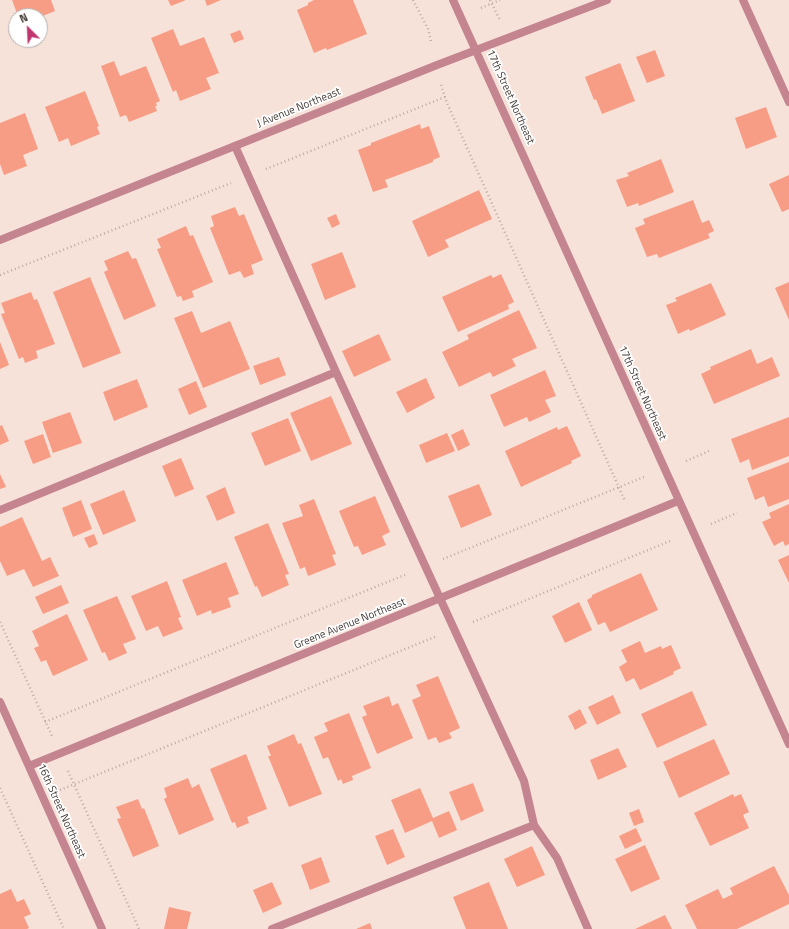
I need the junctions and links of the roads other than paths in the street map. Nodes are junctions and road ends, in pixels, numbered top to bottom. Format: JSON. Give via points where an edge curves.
{"nodes":[{"id":1,"x":453,"y":0,"type":"edge"},
{"id":2,"x":607,"y":0,"type":"edge"},
{"id":3,"x":743,"y":0,"type":"edge"},
{"id":4,"x":477,"y":50,"type":"junction"},
{"id":5,"x":789,"y":102,"type":"edge"},
{"id":6,"x":235,"y":146,"type":"junction"},
{"id":7,"x":0,"y":240,"type":"edge"},
{"id":8,"x":336,"y":372,"type":"junction"},
{"id":9,"x":678,"y":501,"type":"junction"},
{"id":10,"x":0,"y":510,"type":"edge"},
{"id":11,"x":440,"y":599,"type":"junction"},
{"id":12,"x":0,"y":702,"type":"edge"},
{"id":13,"x":789,"y":744,"type":"edge"},
{"id":14,"x":29,"y":766,"type":"junction"},
{"id":15,"x":534,"y":825,"type":"junction"},
{"id":16,"x":102,"y":929,"type":"edge"},
{"id":17,"x":272,"y":929,"type":"edge"},
{"id":18,"x":588,"y":929,"type":"edge"}],
"edges":[{"from":1,"to":4,"type":"street","name":"17th Street Northeast"},
{"from":2,"to":4,"type":"street","name":"J Avenue Northeast"},
{"from":3,"to":5,"type":"street"},
{"from":4,"to":6,"type":"street","name":"J Avenue Northeast"},
{"from":4,"to":9,"type":"street","name":"17th Street Northeast"},
{"from":6,"to":7,"type":"street","name":"J Avenue Northeast"},
{"from":6,"to":8,"type":"street"},
{"from":8,"to":10,"type":"street"},
{"from":8,"to":11,"type":"street"},
{"from":9,"to":11,"type":"street","name":"Greene Avenue Northeast"},
{"from":9,"to":13,"type":"street","name":"17th Street Northeast"},
{"from":11,"to":14,"type":"street","name":"Greene Avenue Northeast"},
{"from":11,"to":15,"type":"street","via":[[524,781]]},
{"from":12,"to":14,"type":"street","name":"16th Street Northeast"},
{"from":14,"to":16,"type":"street","name":"16th Street Northeast"},
{"from":15,"to":17,"type":"street"},
{"from":15,"to":18,"type":"street","via":[[557,858]]}]}
